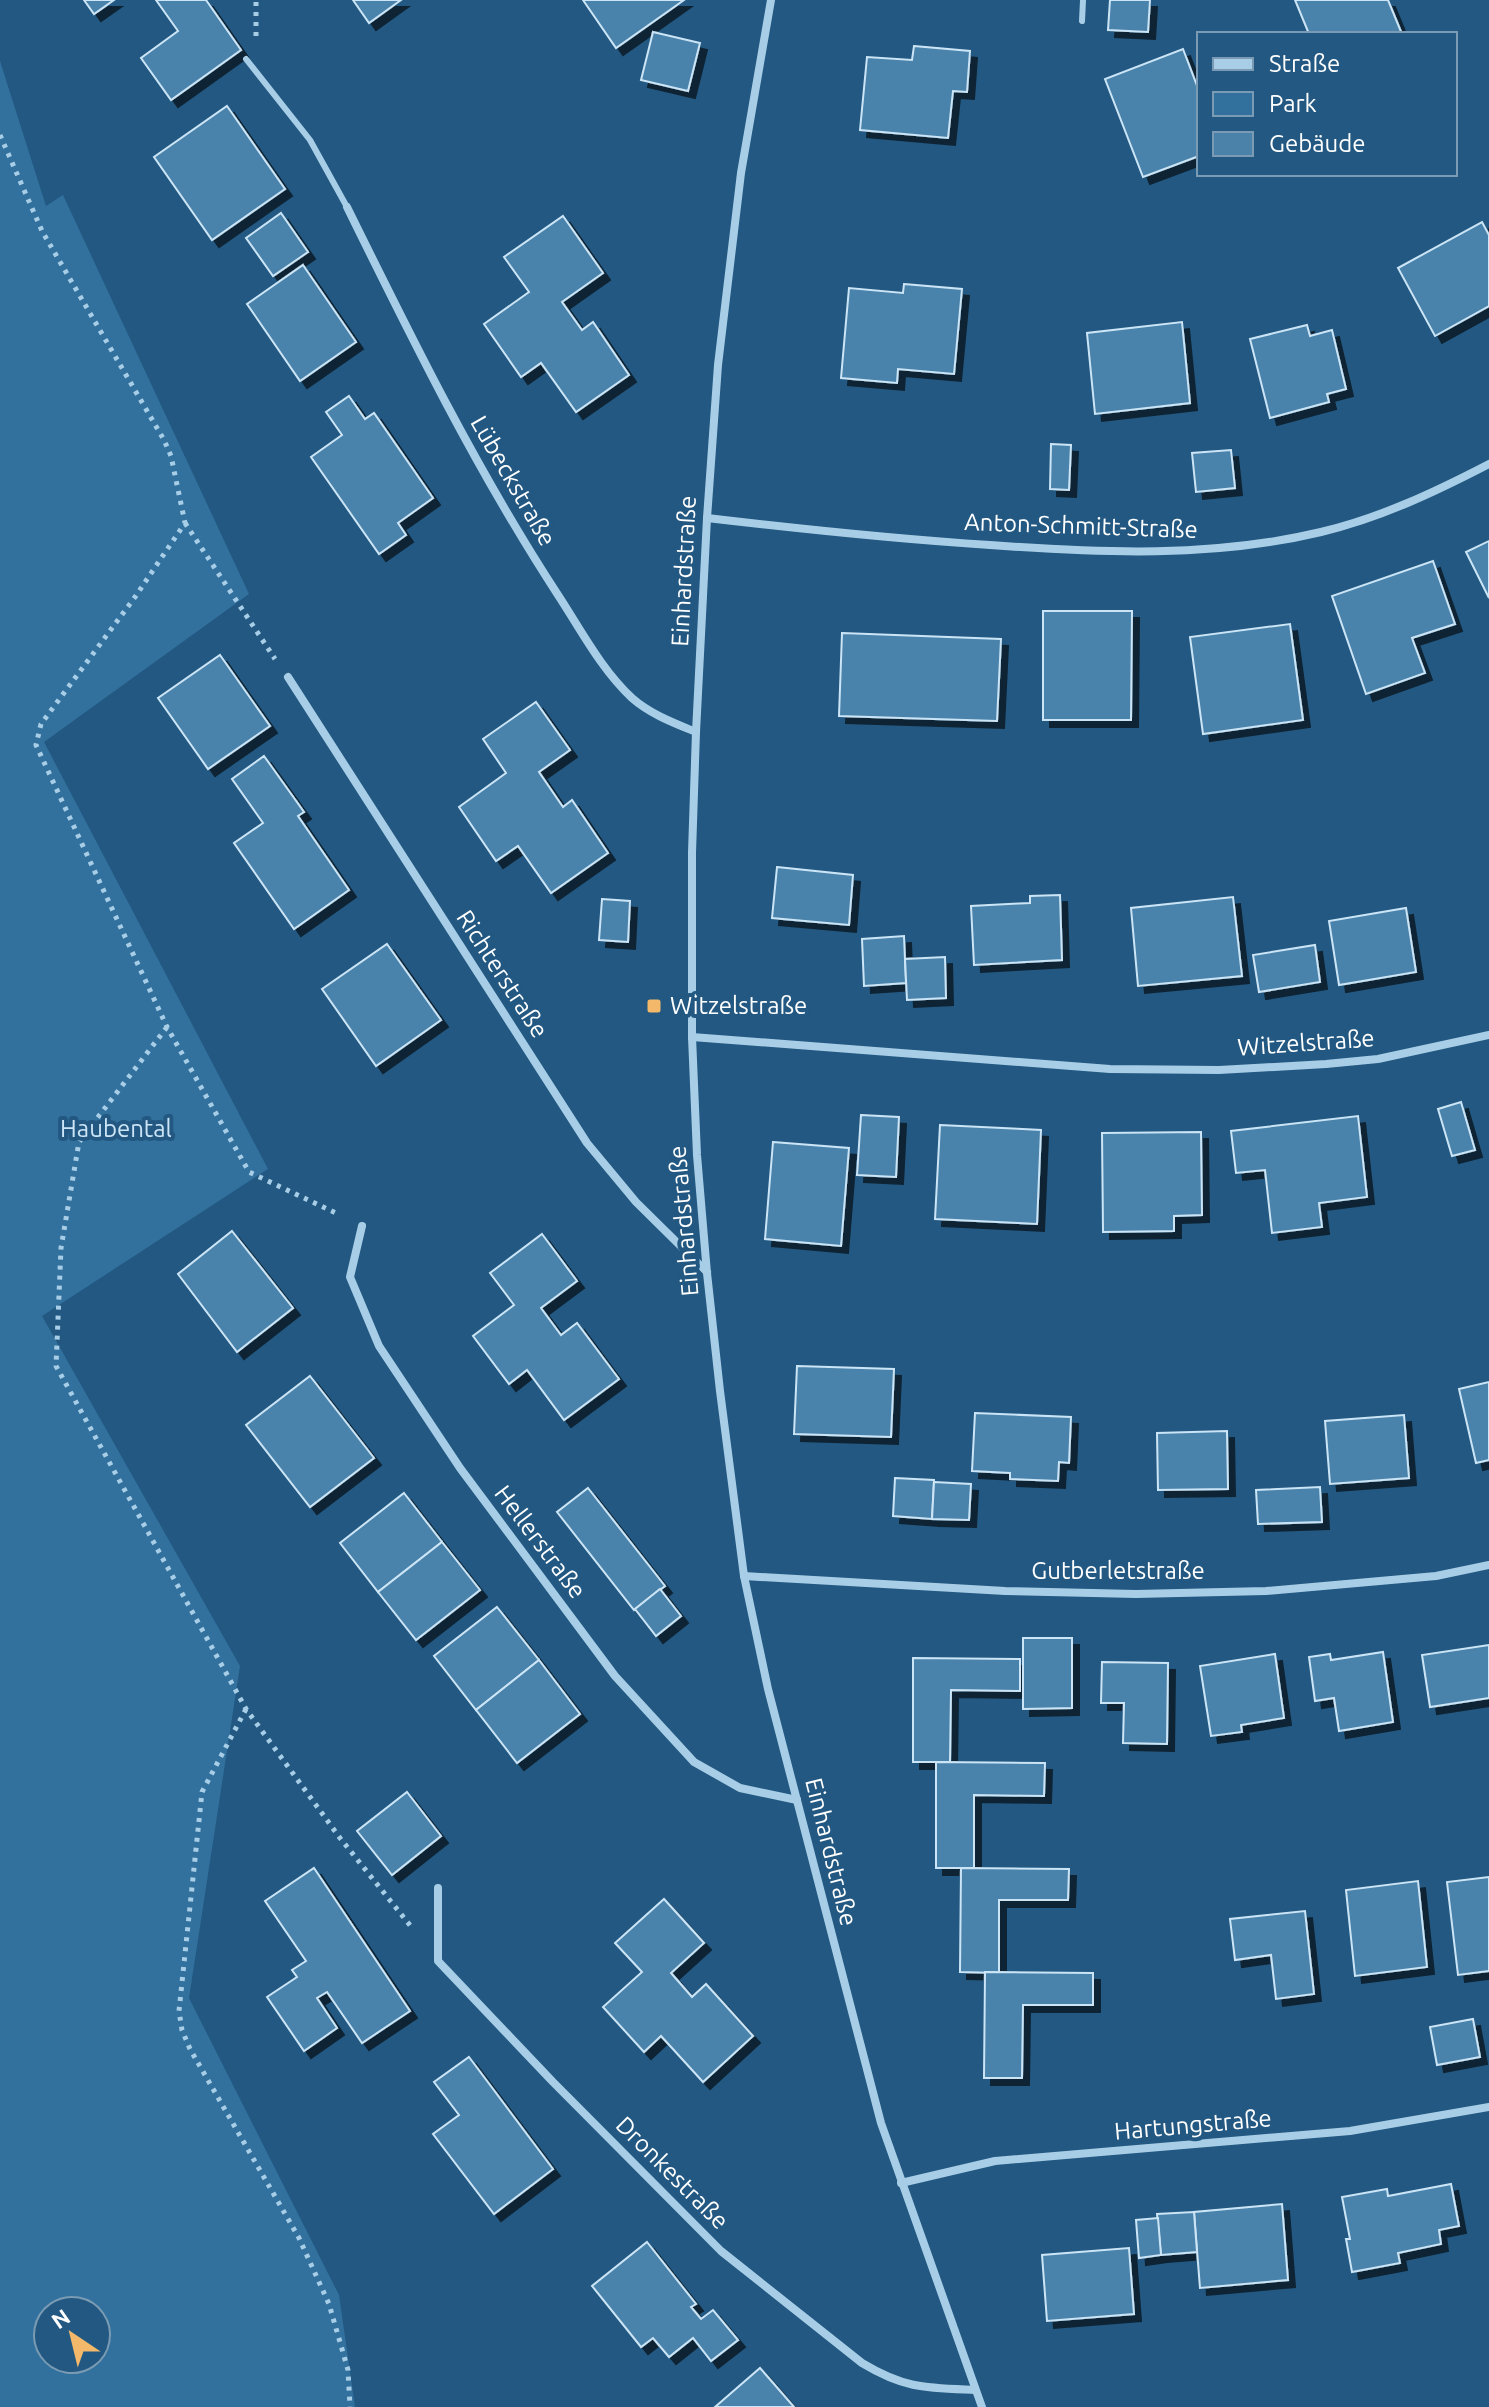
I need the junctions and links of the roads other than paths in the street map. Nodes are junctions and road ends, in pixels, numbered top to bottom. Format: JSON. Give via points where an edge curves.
{"nodes":[{"id":1,"x":771,"y":0,"type":"edge"},
{"id":2,"x":1083,"y":0,"type":"edge"},
{"id":3,"x":1082,"y":21,"type":"dead end"},
{"id":4,"x":246,"y":59,"type":"road end"},
{"id":5,"x":347,"y":207,"type":"joint"},
{"id":6,"x":1489,"y":464,"type":"edge"},
{"id":7,"x":707,"y":518,"type":"junction"},
{"id":8,"x":288,"y":677,"type":"road end"},
{"id":9,"x":696,"y":732,"type":"junction"},
{"id":10,"x":1489,"y":1035,"type":"edge"},
{"id":11,"x":692,"y":1037,"type":"junction"},
{"id":12,"x":362,"y":1226,"type":"road end"},
{"id":13,"x":707,"y":1273,"type":"junction"},
{"id":14,"x":1489,"y":1565,"type":"edge"},
{"id":15,"x":744,"y":1576,"type":"junction"},
{"id":16,"x":797,"y":1800,"type":"junction"},
{"id":17,"x":438,"y":1888,"type":"dead end"},
{"id":18,"x":1489,"y":2107,"type":"edge"},
{"id":19,"x":901,"y":2183,"type":"junction"},
{"id":20,"x":975,"y":2390,"type":"junction"},
{"id":21,"x":982,"y":2407,"type":"edge"}],
"edges":[{"from":1,"to":7,"type":"street","name":"Einhardstraße","via":[[741,173],[718,365]]},
{"from":2,"to":3,"type":"lane"},
{"from":4,"to":5,"type":"lane","via":[[310,140]]},
{"from":5,"to":9,"type":"street","name":"Lübeckstraße","via":[[471,452],[610,675],[635,700]]},
{"from":6,"to":7,"type":"street","name":"Anton-Schmitt-Straße","via":[[1379,514],[1323,531],[1205,551],[1030,548],[867,537]]},
{"from":7,"to":9,"type":"street","name":"Einhardstraße"},
{"from":8,"to":13,"type":"street","name":"Richterstraße","via":[[587,1143],[636,1202]]},
{"from":9,"to":11,"type":"street","name":"Einhardstraße"},
{"from":10,"to":11,"type":"street","name":"Witzelstraße","via":[[1378,1059],[1219,1070],[1110,1069]]},
{"from":11,"to":13,"type":"street","name":"Einhardstraße"},
{"from":12,"to":16,"type":"street","name":"Hellerstraße","via":[[350,1277],[379,1346],[460,1468],[615,1676],[694,1762],[740,1788]]},
{"from":13,"to":15,"type":"street","name":"Einhardstraße"},
{"from":14,"to":15,"type":"street","name":"Gutberletstraße","via":[[1436,1576],[1266,1591],[1150,1594]]},
{"from":15,"to":16,"type":"street","name":"Einhardstraße"},
{"from":16,"to":19,"type":"street","name":"Einhardstraße"},
{"from":17,"to":20,"type":"street","name":"Dronkestraße","via":[[438,1961],[721,2251],[888,2378],[919,2387]]},
{"from":18,"to":19,"type":"street","name":"Hartungstraße","via":[[1350,2131],[995,2161]]},
{"from":19,"to":20,"type":"street","name":"Einhardstraße"},
{"from":20,"to":21,"type":"street","name":"Einhardstraße"}]}
